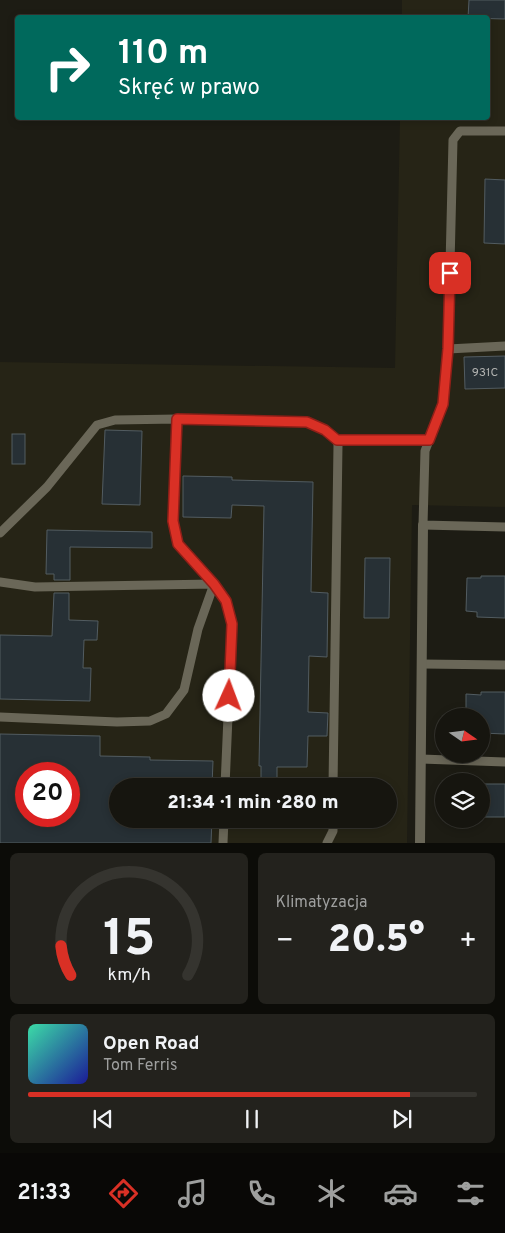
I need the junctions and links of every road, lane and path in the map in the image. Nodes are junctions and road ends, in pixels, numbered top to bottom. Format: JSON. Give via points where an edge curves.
{"nodes":[{"id":1,"x":505,"y":131,"type":"edge"},
{"id":2,"x":505,"y":346,"type":"edge"},
{"id":3,"x":448,"y":349,"type":"junction"},
{"id":4,"x":177,"y":419,"type":"junction"},
{"id":5,"x":337,"y":440,"type":"junction"},
{"id":6,"x":429,"y":440,"type":"junction"},
{"id":7,"x":423,"y":525,"type":"junction"},
{"id":8,"x":505,"y":527,"type":"edge"},
{"id":9,"x":0,"y":532,"type":"edge"},
{"id":10,"x":0,"y":582,"type":"edge"},
{"id":11,"x":214,"y":584,"type":"junction"},
{"id":12,"x":422,"y":664,"type":"junction"},
{"id":13,"x":505,"y":665,"type":"edge"},
{"id":14,"x":0,"y":717,"type":"edge"},
{"id":15,"x":421,"y":759,"type":"junction"},
{"id":16,"x":505,"y":762,"type":"edge"},
{"id":17,"x":225,"y":778,"type":"edge"},
{"id":18,"x":333,"y":778,"type":"edge"},
{"id":19,"x":224,"y":828,"type":"edge"},
{"id":20,"x":333,"y":828,"type":"edge"},
{"id":21,"x":223,"y":843,"type":"edge"},
{"id":22,"x":327,"y":843,"type":"edge"},
{"id":23,"x":420,"y":843,"type":"edge"}],
"edges":[{"from":1,"to":3,"type":"lane","via":[[460,131],[452,140]]},
{"from":2,"to":3,"type":"lane"},
{"from":3,"to":6,"type":"lane","via":[[443,404]]},
{"from":4,"to":5,"type":"lane","via":[[307,422]]},
{"from":4,"to":9,"type":"lane","via":[[115,420],[97,425],[47,487]]},
{"from":4,"to":11,"type":"lane","via":[[173,521],[178,544]]},
{"from":5,"to":6,"type":"lane"},
{"from":5,"to":18,"type":"lane"},
{"from":6,"to":7,"type":"lane"},
{"from":7,"to":8,"type":"lane"},
{"from":7,"to":12,"type":"street"},
{"from":10,"to":11,"type":"lane","via":[[35,587]]},
{"from":11,"to":14,"type":"lane","via":[[198,629],[184,690],[166,714],[150,721],[117,722]]},
{"from":11,"to":17,"type":"lane","via":[[226,601],[232,624]]},
{"from":12,"to":13,"type":"lane"},
{"from":12,"to":15,"type":"street"},
{"from":15,"to":16,"type":"lane"},
{"from":15,"to":23,"type":"street"},
{"from":19,"to":21,"type":"lane"},
{"from":20,"to":22,"type":"lane"}]}
